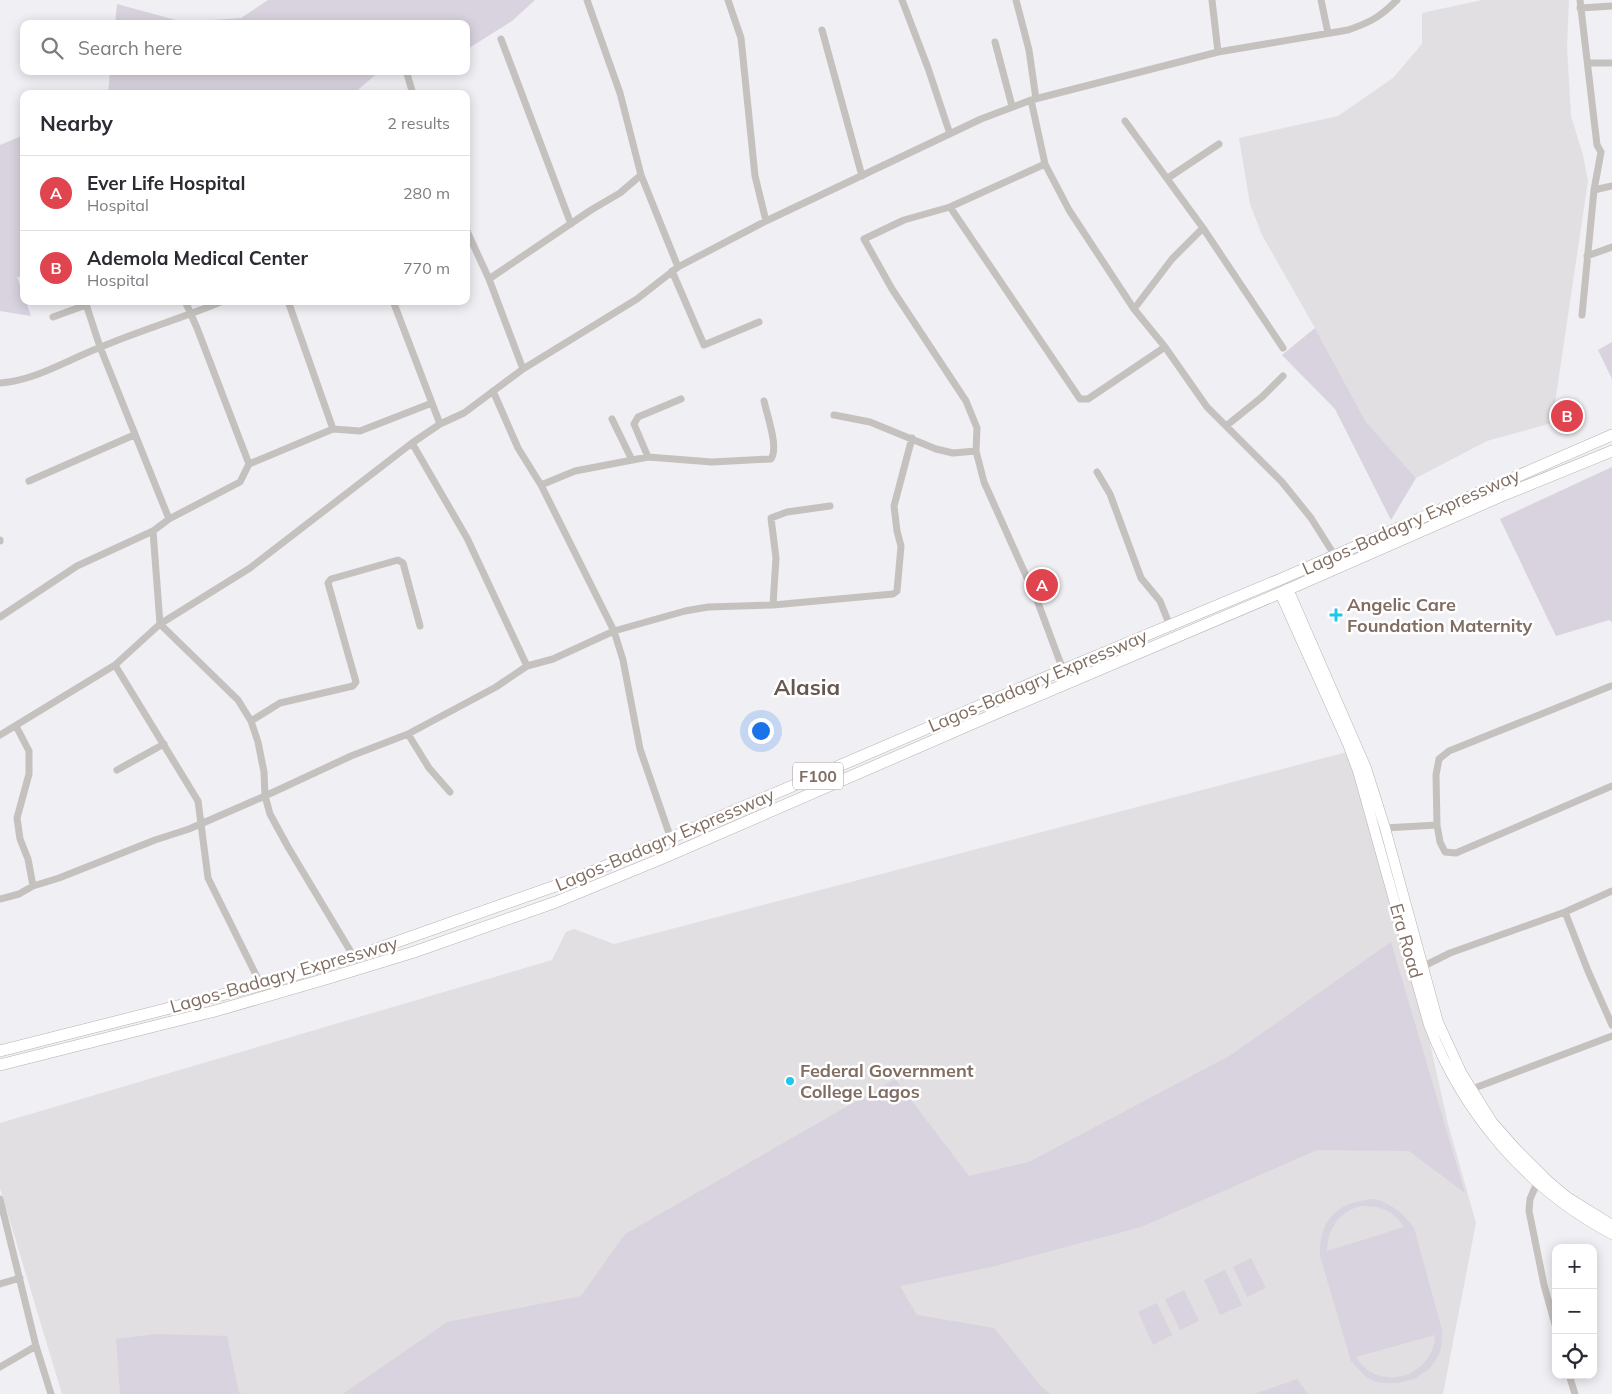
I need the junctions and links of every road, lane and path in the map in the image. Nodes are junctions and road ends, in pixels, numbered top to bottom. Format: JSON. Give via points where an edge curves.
{"nodes":[{"id":1,"x":586,"y":0,"type":"edge"},
{"id":2,"x":728,"y":0,"type":"edge"},
{"id":3,"x":902,"y":0,"type":"edge"},
{"id":4,"x":1016,"y":0,"type":"edge"},
{"id":5,"x":1212,"y":0,"type":"edge"},
{"id":6,"x":1321,"y":0,"type":"edge"},
{"id":7,"x":1397,"y":0,"type":"edge"},
{"id":8,"x":1580,"y":0,"type":"edge"},
{"id":9,"x":1612,"y":6,"type":"edge"},
{"id":10,"x":1580,"y":8,"type":"junction"},
{"id":11,"x":822,"y":30,"type":"dead end"},
{"id":12,"x":1328,"y":33,"type":"junction"},
{"id":13,"x":501,"y":39,"type":"dead end"},
{"id":14,"x":995,"y":42,"type":"dead end"},
{"id":15,"x":1218,"y":52,"type":"junction"},
{"id":16,"x":1588,"y":63,"type":"junction"},
{"id":17,"x":1612,"y":63,"type":"edge"},
{"id":18,"x":406,"y":75,"type":"edge"},
{"id":19,"x":412,"y":90,"type":"edge"},
{"id":20,"x":1034,"y":99,"type":"junction"},
{"id":21,"x":1012,"y":106,"type":"junction"},
{"id":22,"x":1125,"y":121,"type":"dead end"},
{"id":23,"x":950,"y":134,"type":"junction"},
{"id":24,"x":1219,"y":144,"type":"dead end"},
{"id":25,"x":1045,"y":164,"type":"junction"},
{"id":26,"x":641,"y":175,"type":"junction"},
{"id":27,"x":862,"y":176,"type":"junction"},
{"id":28,"x":1168,"y":178,"type":"junction"},
{"id":29,"x":1612,"y":186,"type":"edge"},
{"id":30,"x":1594,"y":190,"type":"junction"},
{"id":31,"x":950,"y":206,"type":"junction"},
{"id":32,"x":766,"y":221,"type":"junction"},
{"id":33,"x":571,"y":224,"type":"junction"},
{"id":34,"x":1203,"y":228,"type":"junction"},
{"id":35,"x":470,"y":239,"type":"edge"},
{"id":36,"x":1612,"y":247,"type":"edge"},
{"id":37,"x":1587,"y":256,"type":"junction"},
{"id":38,"x":678,"y":266,"type":"junction"},
{"id":39,"x":672,"y":271,"type":"junction"},
{"id":40,"x":489,"y":279,"type":"junction"},
{"id":41,"x":81,"y":305,"type":"edge"},
{"id":42,"x":86,"y":305,"type":"edge"},
{"id":43,"x":186,"y":305,"type":"edge"},
{"id":44,"x":214,"y":305,"type":"edge"},
{"id":45,"x":289,"y":305,"type":"edge"},
{"id":46,"x":395,"y":305,"type":"edge"},
{"id":47,"x":1134,"y":309,"type":"junction"},
{"id":48,"x":1582,"y":315,"type":"dead end"},
{"id":49,"x":190,"y":316,"type":"junction"},
{"id":50,"x":54,"y":317,"type":"dead end"},
{"id":51,"x":759,"y":322,"type":"dead end"},
{"id":52,"x":100,"y":347,"type":"junction"},
{"id":53,"x":1165,"y":347,"type":"junction"},
{"id":54,"x":1283,"y":348,"type":"dead end"},
{"id":55,"x":523,"y":369,"type":"junction"},
{"id":56,"x":1283,"y":376,"type":"dead end"},
{"id":57,"x":0,"y":383,"type":"edge"},
{"id":58,"x":493,"y":391,"type":"junction"},
{"id":59,"x":680,"y":399,"type":"dead end"},
{"id":60,"x":764,"y":401,"type":"dead end"},
{"id":61,"x":432,"y":403,"type":"junction"},
{"id":62,"x":834,"y":415,"type":"dead end"},
{"id":63,"x":612,"y":419,"type":"dead end"},
{"id":64,"x":440,"y":424,"type":"junction"},
{"id":65,"x":1226,"y":426,"type":"junction"},
{"id":66,"x":333,"y":429,"type":"junction"},
{"id":67,"x":134,"y":435,"type":"junction"},
{"id":68,"x":1612,"y":435,"type":"edge"},
{"id":69,"x":912,"y":438,"type":"junction"},
{"id":70,"x":412,"y":443,"type":"junction"},
{"id":71,"x":976,"y":451,"type":"junction"},
{"id":72,"x":1612,"y":451,"type":"edge"},
{"id":73,"x":648,"y":458,"type":"junction"},
{"id":74,"x":632,"y":460,"type":"junction"},
{"id":75,"x":248,"y":464,"type":"junction"},
{"id":76,"x":1097,"y":472,"type":"dead end"},
{"id":77,"x":29,"y":481,"type":"dead end"},
{"id":78,"x":541,"y":485,"type":"junction"},
{"id":79,"x":830,"y":506,"type":"dead end"},
{"id":80,"x":169,"y":520,"type":"junction"},
{"id":81,"x":153,"y":531,"type":"junction"},
{"id":82,"x":1334,"y":556,"type":"junction"},
{"id":83,"x":1284,"y":591,"type":"junction"},
{"id":84,"x":772,"y":605,"type":"junction"},
{"id":85,"x":0,"y":617,"type":"edge"},
{"id":86,"x":160,"y":624,"type":"junction"},
{"id":87,"x":420,"y":626,"type":"dead end"},
{"id":88,"x":1170,"y":626,"type":"junction"},
{"id":89,"x":614,"y":631,"type":"junction"},
{"id":90,"x":115,"y":665,"type":"junction"},
{"id":91,"x":527,"y":666,"type":"junction"},
{"id":92,"x":1063,"y":670,"type":"junction"},
{"id":93,"x":1611,"y":686,"type":"dead end"},
{"id":94,"x":251,"y":721,"type":"junction"},
{"id":95,"x":16,"y":726,"type":"junction"},
{"id":96,"x":408,"y":734,"type":"junction"},
{"id":97,"x":0,"y":735,"type":"edge"},
{"id":98,"x":164,"y":744,"type":"junction"},
{"id":99,"x":117,"y":770,"type":"dead end"},
{"id":100,"x":1612,"y":786,"type":"edge"},
{"id":101,"x":450,"y":792,"type":"dead end"},
{"id":102,"x":265,"y":796,"type":"junction"},
{"id":103,"x":200,"y":822,"type":"junction"},
{"id":104,"x":1437,"y":825,"type":"junction"},
{"id":105,"x":1385,"y":828,"type":"junction"},
{"id":106,"x":671,"y":839,"type":"junction"},
{"id":107,"x":33,"y":886,"type":"junction"},
{"id":108,"x":1612,"y":891,"type":"edge"},
{"id":109,"x":0,"y":899,"type":"edge"},
{"id":110,"x":1565,"y":912,"type":"junction"},
{"id":111,"x":354,"y":957,"type":"junction"},
{"id":112,"x":1424,"y":966,"type":"junction"},
{"id":113,"x":261,"y":985,"type":"junction"},
{"id":114,"x":1612,"y":1025,"type":"edge"},
{"id":115,"x":1612,"y":1036,"type":"edge"},
{"id":116,"x":0,"y":1052,"type":"edge"},
{"id":117,"x":0,"y":1065,"type":"edge"},
{"id":118,"x":1472,"y":1089,"type":"junction"},
{"id":119,"x":1500,"y":1138,"type":"junction"},
{"id":120,"x":1537,"y":1183,"type":"junction"},
{"id":121,"x":0,"y":1199,"type":"edge"},
{"id":122,"x":3,"y":1222,"type":"edge"},
{"id":123,"x":1612,"y":1224,"type":"edge"},
{"id":124,"x":1612,"y":1234,"type":"edge"},
{"id":125,"x":20,"y":1278,"type":"junction"},
{"id":126,"x":0,"y":1284,"type":"edge"},
{"id":127,"x":1552,"y":1314,"type":"edge"},
{"id":128,"x":36,"y":1346,"type":"junction"},
{"id":129,"x":0,"y":1367,"type":"edge"},
{"id":130,"x":1570,"y":1379,"type":"edge"},
{"id":131,"x":51,"y":1394,"type":"edge"},
{"id":132,"x":1575,"y":1394,"type":"edge"}],
"edges":[{"from":1,"to":26,"type":"street","via":[[620,93]]},
{"from":2,"to":32,"type":"street","via":[[740,38],[755,176]]},
{"from":3,"to":23,"type":"street"},
{"from":4,"to":20,"type":"street","via":[[1029,50]]},
{"from":5,"to":15,"type":"street"},
{"from":6,"to":12,"type":"street"},
{"from":7,"to":12,"type":"street","via":[[1366,24]]},
{"from":8,"to":10,"type":"street"},
{"from":9,"to":10,"type":"street"},
{"from":10,"to":16,"type":"street"},
{"from":11,"to":27,"type":"street"},
{"from":12,"to":15,"type":"street"},
{"from":13,"to":33,"type":"street"},
{"from":14,"to":21,"type":"street"},
{"from":15,"to":20,"type":"street"},
{"from":16,"to":17,"type":"street"},
{"from":16,"to":30,"type":"street","via":[[1597,145],[1601,152]]},
{"from":18,"to":19,"type":"street"},
{"from":20,"to":21,"type":"street"},
{"from":20,"to":25,"type":"street"},
{"from":21,"to":23,"type":"street"},
{"from":22,"to":28,"type":"street"},
{"from":23,"to":27,"type":"street"},
{"from":24,"to":28,"type":"street"},
{"from":25,"to":31,"type":"street"},
{"from":25,"to":47,"type":"street","via":[[1069,210]]},
{"from":26,"to":33,"type":"street","via":[[620,193]]},
{"from":26,"to":38,"type":"street"},
{"from":27,"to":32,"type":"street"},
{"from":28,"to":34,"type":"street"},
{"from":29,"to":30,"type":"street"},
{"from":30,"to":37,"type":"street"},
{"from":31,"to":53,"type":"street","via":[[1080,399],[1088,399]]},
{"from":31,"to":71,"type":"street","via":[[904,220],[864,239],[892,289],[966,401],[977,428]]},
{"from":32,"to":38,"type":"street"},
{"from":33,"to":40,"type":"street"},
{"from":34,"to":47,"type":"street","via":[[1172,259]]},
{"from":34,"to":54,"type":"street"},
{"from":35,"to":40,"type":"street"},
{"from":36,"to":37,"type":"street"},
{"from":37,"to":48,"type":"street"},
{"from":38,"to":39,"type":"street"},
{"from":39,"to":51,"type":"street","via":[[704,345]]},
{"from":39,"to":55,"type":"street","via":[[637,299]]},
{"from":40,"to":55,"type":"street"},
{"from":41,"to":50,"type":"street"},
{"from":42,"to":52,"type":"street"},
{"from":43,"to":49,"type":"street"},
{"from":44,"to":49,"type":"street"},
{"from":45,"to":66,"type":"street"},
{"from":46,"to":61,"type":"street"},
{"from":47,"to":53,"type":"street"},
{"from":49,"to":52,"type":"street"},
{"from":49,"to":75,"type":"street"},
{"from":52,"to":57,"type":"street","via":[[26,380]]},
{"from":52,"to":67,"type":"street"},
{"from":53,"to":65,"type":"street","via":[[1208,407]]},
{"from":55,"to":58,"type":"street"},
{"from":56,"to":65,"type":"street"},
{"from":58,"to":64,"type":"street","via":[[464,413]]},
{"from":58,"to":78,"type":"street","via":[[518,448]]},
{"from":59,"to":73,"type":"street","via":[[635,420]]},
{"from":60,"to":73,"type":"street","via":[[773,441],[772,459],[712,462]]},
{"from":61,"to":64,"type":"street"},
{"from":61,"to":66,"type":"street","via":[[360,431]]},
{"from":62,"to":69,"type":"street","via":[[870,422]]},
{"from":63,"to":74,"type":"street"},
{"from":64,"to":70,"type":"street"},
{"from":65,"to":82,"type":"street","via":[[1282,482],[1311,518]]},
{"from":66,"to":75,"type":"street"},
{"from":67,"to":77,"type":"street"},
{"from":67,"to":80,"type":"street"},
{"from":68,"to":82,"type":"highway","name":"Lagos-Badagry Expressway","number":"F100"},
{"from":69,"to":71,"type":"street","via":[[953,453]]},
{"from":69,"to":84,"type":"street","via":[[894,506],[901,546],[897,591],[893,594]]},
{"from":70,"to":86,"type":"street","via":[[250,568]]},
{"from":70,"to":91,"type":"street","via":[[467,538]]},
{"from":71,"to":92,"type":"street","via":[[984,482],[1037,600]]},
{"from":72,"to":83,"type":"highway","name":"Lagos-Badagry Expressway","number":"F100"},
{"from":73,"to":74,"type":"street"},
{"from":74,"to":78,"type":"street","via":[[575,471]]},
{"from":75,"to":80,"type":"street","via":[[240,482]]},
{"from":76,"to":88,"type":"street","via":[[1110,494],[1141,578],[1160,601]]},
{"from":78,"to":89,"type":"street"},
{"from":79,"to":84,"type":"street","via":[[787,512],[771,518],[776,558]]},
{"from":80,"to":81,"type":"street"},
{"from":81,"to":85,"type":"street","via":[[77,566]]},
{"from":81,"to":86,"type":"street"},
{"from":82,"to":88,"type":"highway","name":"Lagos-Badagry Expressway","number":"F100"},
{"from":83,"to":105,"type":"main road","via":[[1355,742]]},
{"from":83,"to":117,"type":"highway","name":"Lagos-Badagry Expressway","number":"F100","via":[[556,902],[414,952],[310,984]]},
{"from":83,"to":119,"type":"main road","name":"Era Road","via":[[1358,771],[1436,1043],[1465,1097]]},
{"from":84,"to":89,"type":"street","via":[[708,607]]},
{"from":86,"to":90,"type":"street"},
{"from":86,"to":94,"type":"street","via":[[238,700]]},
{"from":87,"to":94,"type":"street","via":[[403,563],[398,560],[331,579],[328,583],[356,682],[353,686],[280,704]]},
{"from":88,"to":92,"type":"highway","name":"Lagos-Badagry Expressway","number":"F100"},
{"from":89,"to":91,"type":"street","via":[[553,659]]},
{"from":89,"to":106,"type":"street","via":[[623,660],[640,749]]},
{"from":90,"to":95,"type":"street"},
{"from":90,"to":98,"type":"street"},
{"from":91,"to":96,"type":"street","via":[[496,687]]},
{"from":92,"to":106,"type":"highway","name":"Lagos-Badagry Expressway","number":"F100"},
{"from":93,"to":104,"type":"street","via":[[1449,751],[1439,759],[1436,775]]},
{"from":94,"to":102,"type":"street","via":[[264,772]]},
{"from":95,"to":97,"type":"street"},
{"from":95,"to":107,"type":"street","via":[[30,751],[29,774],[17,818]]},
{"from":96,"to":101,"type":"street","via":[[433,774]]},
{"from":96,"to":102,"type":"street"},
{"from":98,"to":99,"type":"street"},
{"from":98,"to":103,"type":"street","via":[[198,801]]},
{"from":100,"to":104,"type":"street","via":[[1456,853],[1444,852]]},
{"from":102,"to":103,"type":"street"},
{"from":102,"to":111,"type":"street","via":[[270,814],[288,847]]},
{"from":103,"to":107,"type":"street"},
{"from":103,"to":113,"type":"street","via":[[208,878]]},
{"from":104,"to":105,"type":"street"},
{"from":105,"to":112,"type":"main road"},
{"from":106,"to":111,"type":"highway","name":"Lagos-Badagry Expressway","number":"F100","via":[[575,879]]},
{"from":107,"to":109,"type":"street"},
{"from":108,"to":110,"type":"street"},
{"from":110,"to":112,"type":"street","via":[[1450,953]]},
{"from":110,"to":114,"type":"street"},
{"from":111,"to":113,"type":"highway","name":"Lagos-Badagry Expressway","number":"F100"},
{"from":112,"to":118,"type":"main road","via":[[1438,1022]]},
{"from":113,"to":116,"type":"highway","name":"Lagos-Badagry Expressway","number":"F100"},
{"from":115,"to":118,"type":"street"},
{"from":118,"to":119,"type":"main road"},
{"from":119,"to":120,"type":"main road","name":"Era Road","via":[[1509,1156]]},
{"from":119,"to":123,"type":"main road","via":[[1567,1197]]},
{"from":120,"to":124,"type":"main road","name":"Era Road","via":[[1558,1201]]},
{"from":120,"to":127,"type":"street","via":[[1529,1211]]},
{"from":121,"to":122,"type":"street"},
{"from":122,"to":125,"type":"street"},
{"from":125,"to":126,"type":"street"},
{"from":125,"to":128,"type":"street"},
{"from":128,"to":129,"type":"street"},
{"from":128,"to":131,"type":"street"},
{"from":130,"to":132,"type":"street"}]}
